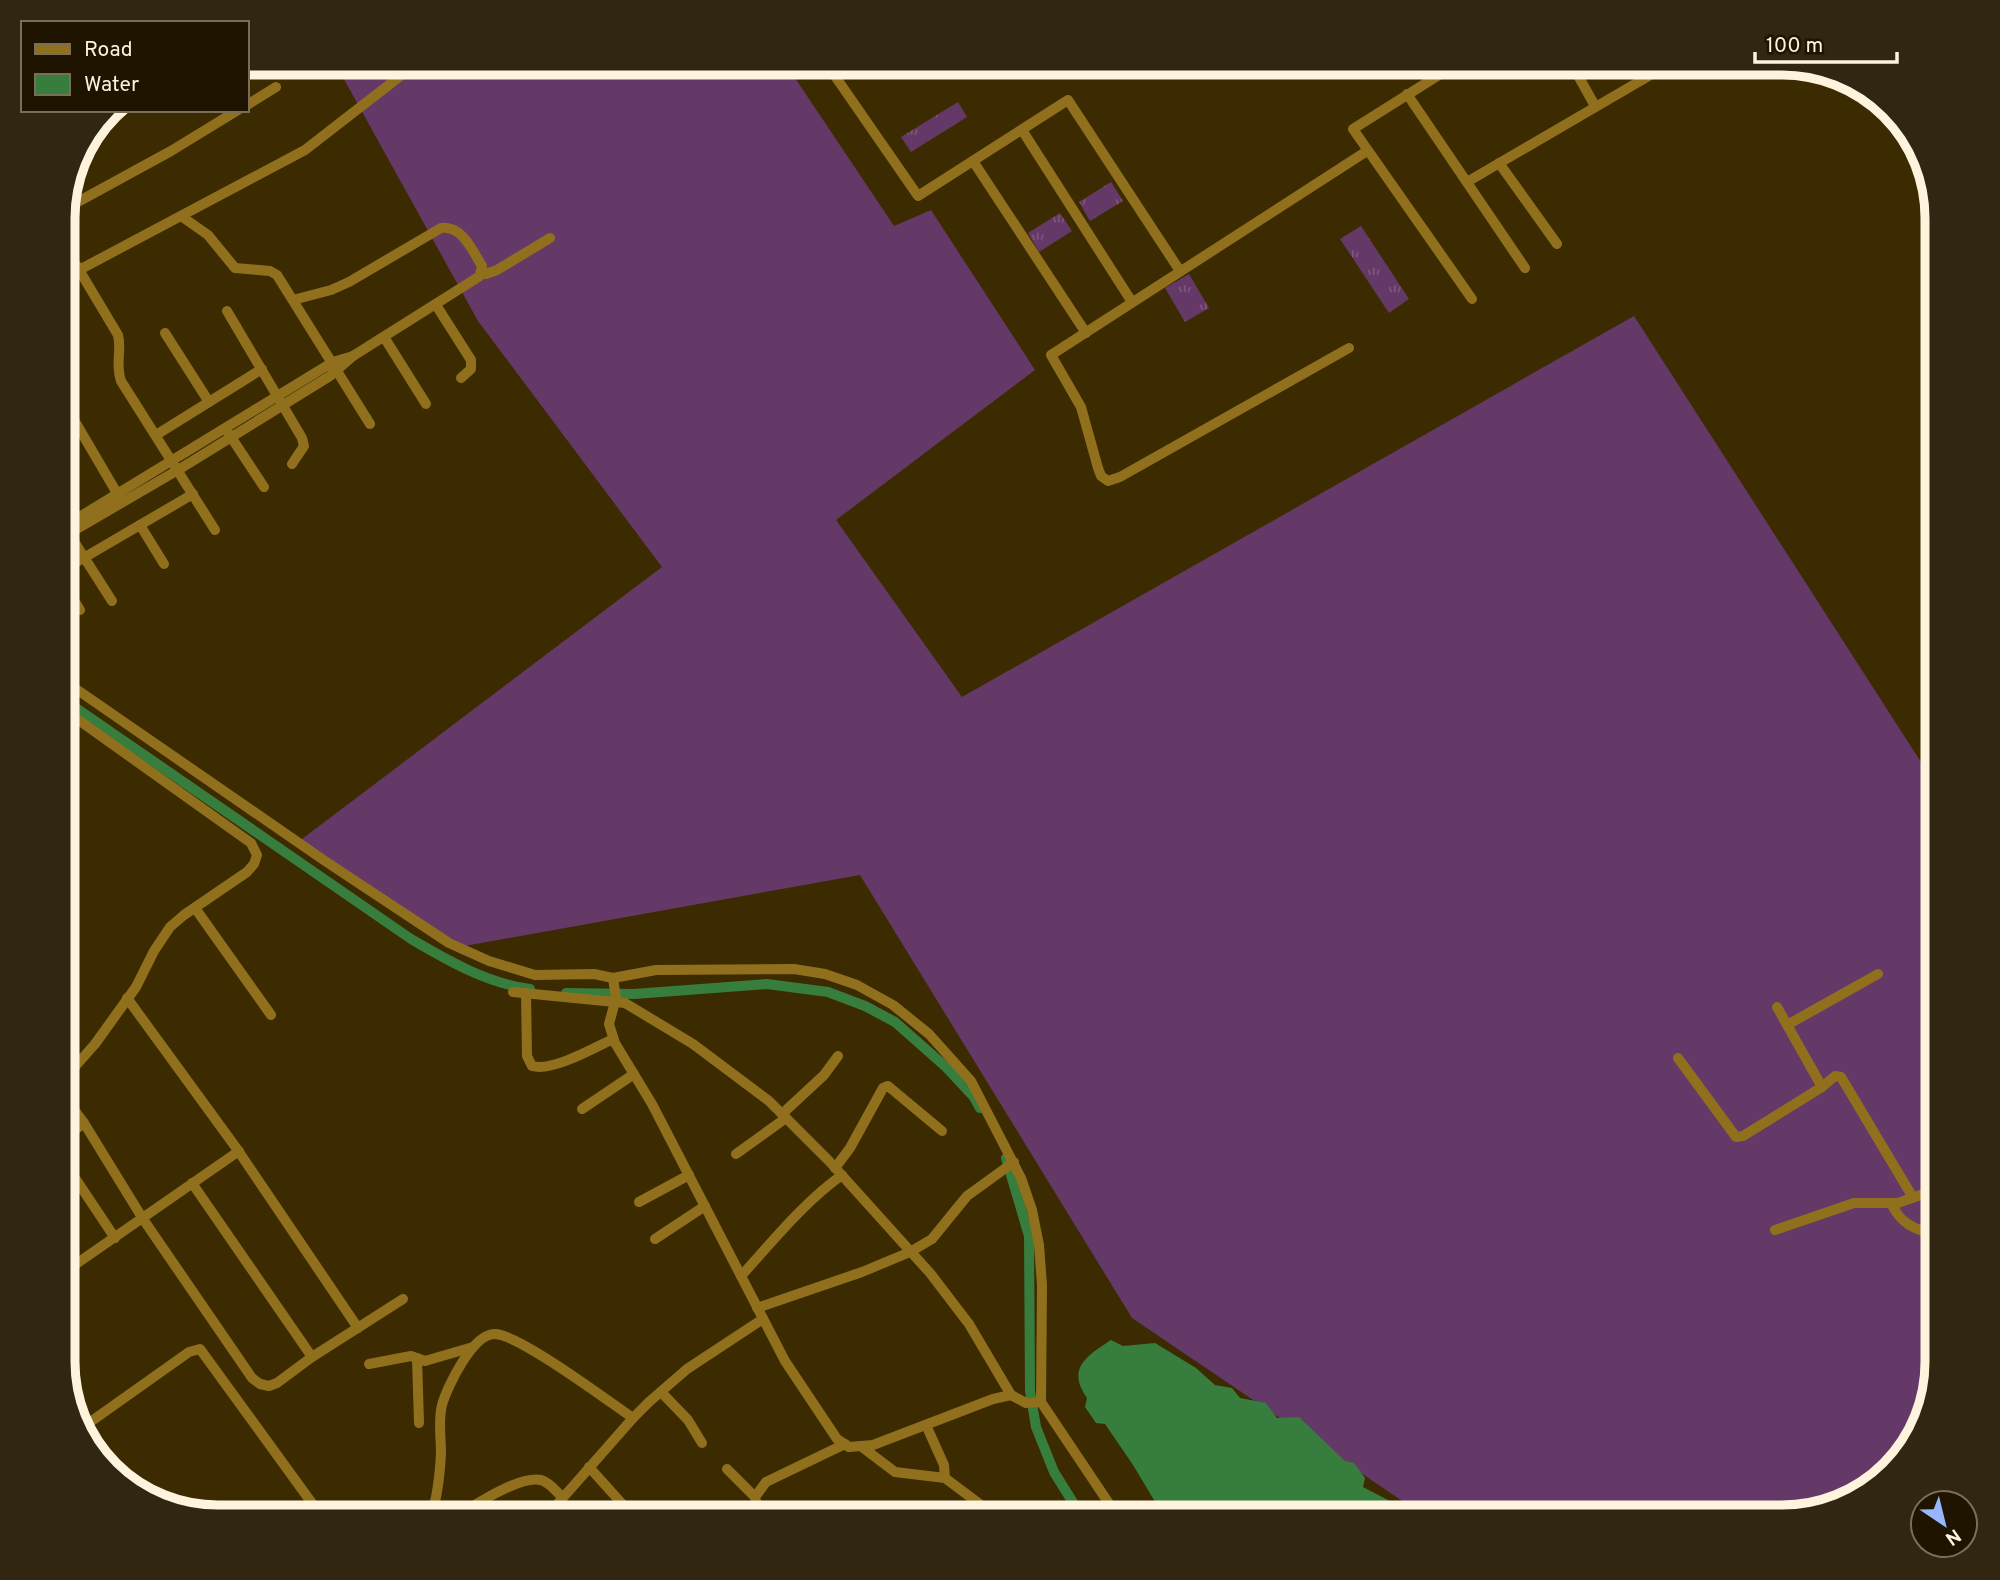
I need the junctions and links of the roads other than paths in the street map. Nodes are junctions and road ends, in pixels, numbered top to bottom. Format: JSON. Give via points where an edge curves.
{"nodes":[{"id":1,"x":1438,"y":75,"type":"edge"},
{"id":2,"x":1578,"y":75,"type":"edge"},
{"id":3,"x":1638,"y":75,"type":"edge"},
{"id":4,"x":1650,"y":75,"type":"edge"},
{"id":5,"x":400,"y":76,"type":"edge"},
{"id":6,"x":835,"y":76,"type":"edge"},
{"id":7,"x":1641,"y":80,"type":"junction"},
{"id":8,"x":276,"y":87,"type":"dead end"},
{"id":9,"x":1407,"y":94,"type":"junction"},
{"id":10,"x":248,"y":104,"type":"edge"},
{"id":11,"x":1595,"y":106,"type":"junction"},
{"id":12,"x":235,"y":112,"type":"edge"},
{"id":13,"x":1022,"y":130,"type":"junction"},
{"id":14,"x":1367,"y":151,"type":"junction"},
{"id":15,"x":973,"y":161,"type":"junction"},
{"id":16,"x":1499,"y":163,"type":"junction"},
{"id":17,"x":1467,"y":182,"type":"junction"},
{"id":18,"x":76,"y":203,"type":"edge"},
{"id":19,"x":181,"y":216,"type":"junction"},
{"id":20,"x":550,"y":238,"type":"dead end"},
{"id":21,"x":1557,"y":244,"type":"dead end"},
{"id":22,"x":76,"y":265,"type":"edge"},
{"id":23,"x":1525,"y":268,"type":"dead end"},
{"id":24,"x":79,"y":270,"type":"junction"},
{"id":25,"x":482,"y":271,"type":"junction"},
{"id":26,"x":1180,"y":271,"type":"junction"},
{"id":27,"x":1472,"y":299,"type":"dead end"},
{"id":28,"x":293,"y":300,"type":"junction"},
{"id":29,"x":1132,"y":302,"type":"junction"},
{"id":30,"x":436,"y":305,"type":"junction"},
{"id":31,"x":227,"y":311,"type":"dead end"},
{"id":32,"x":1086,"y":332,"type":"junction"},
{"id":33,"x":165,"y":333,"type":"dead end"},
{"id":34,"x":384,"y":337,"type":"junction"},
{"id":35,"x":1349,"y":348,"type":"dead end"},
{"id":36,"x":335,"y":367,"type":"junction"},
{"id":37,"x":262,"y":369,"type":"junction"},
{"id":38,"x":461,"y":378,"type":"dead end"},
{"id":39,"x":280,"y":401,"type":"junction"},
{"id":40,"x":209,"y":402,"type":"junction"},
{"id":41,"x":426,"y":404,"type":"dead end"},
{"id":42,"x":76,"y":423,"type":"edge"},
{"id":43,"x":370,"y":424,"type":"dead end"},
{"id":44,"x":228,"y":433,"type":"junction"},
{"id":45,"x":156,"y":435,"type":"junction"},
{"id":46,"x":292,"y":464,"type":"dead end"},
{"id":47,"x":175,"y":465,"type":"junction"},
{"id":48,"x":264,"y":488,"type":"dead end"},
{"id":49,"x":193,"y":494,"type":"junction"},
{"id":50,"x":120,"y":499,"type":"junction"},
{"id":51,"x":76,"y":524,"type":"edge"},
{"id":52,"x":140,"y":525,"type":"junction"},
{"id":53,"x":215,"y":530,"type":"dead end"},
{"id":54,"x":76,"y":546,"type":"edge"},
{"id":55,"x":84,"y":558,"type":"junction"},
{"id":56,"x":76,"y":563,"type":"edge"},
{"id":57,"x":164,"y":564,"type":"dead end"},
{"id":58,"x":112,"y":601,"type":"dead end"},
{"id":59,"x":76,"y":603,"type":"edge"},
{"id":60,"x":80,"y":610,"type":"dead end"},
{"id":61,"x":76,"y":689,"type":"edge"},
{"id":62,"x":76,"y":718,"type":"edge"},
{"id":63,"x":195,"y":908,"type":"junction"},
{"id":64,"x":1878,"y":974,"type":"dead end"},
{"id":65,"x":513,"y":992,"type":"dead end"},
{"id":66,"x":615,"y":992,"type":"junction"},
{"id":67,"x":526,"y":993,"type":"junction"},
{"id":68,"x":127,"y":998,"type":"junction"},
{"id":69,"x":1777,"y":1007,"type":"dead end"},
{"id":70,"x":271,"y":1014,"type":"dead end"},
{"id":71,"x":1787,"y":1025,"type":"junction"},
{"id":72,"x":613,"y":1039,"type":"junction"},
{"id":73,"x":838,"y":1056,"type":"dead end"},
{"id":74,"x":1678,"y":1058,"type":"dead end"},
{"id":75,"x":76,"y":1065,"type":"edge"},
{"id":76,"x":634,"y":1074,"type":"junction"},
{"id":77,"x":1822,"y":1087,"type":"junction"},
{"id":78,"x":582,"y":1109,"type":"dead end"},
{"id":79,"x":76,"y":1112,"type":"edge"},
{"id":80,"x":784,"y":1116,"type":"junction"},
{"id":81,"x":84,"y":1123,"type":"junction"},
{"id":82,"x":76,"y":1129,"type":"edge"},
{"id":83,"x":942,"y":1131,"type":"dead end"},
{"id":84,"x":239,"y":1151,"type":"junction"},
{"id":85,"x":736,"y":1154,"type":"dead end"},
{"id":86,"x":1010,"y":1165,"type":"junction"},
{"id":87,"x":839,"y":1171,"type":"junction"},
{"id":88,"x":689,"y":1175,"type":"junction"},
{"id":89,"x":76,"y":1179,"type":"edge"},
{"id":90,"x":192,"y":1184,"type":"junction"},
{"id":91,"x":1925,"y":1192,"type":"edge"},
{"id":92,"x":1912,"y":1196,"type":"junction"},
{"id":93,"x":639,"y":1202,"type":"dead end"},
{"id":94,"x":1891,"y":1203,"type":"junction"},
{"id":95,"x":705,"y":1206,"type":"junction"},
{"id":96,"x":143,"y":1219,"type":"junction"},
{"id":97,"x":1775,"y":1230,"type":"dead end"},
{"id":98,"x":1925,"y":1232,"type":"edge"},
{"id":99,"x":116,"y":1238,"type":"junction"},
{"id":100,"x":655,"y":1239,"type":"dead end"},
{"id":101,"x":911,"y":1252,"type":"junction"},
{"id":102,"x":76,"y":1264,"type":"edge"},
{"id":103,"x":741,"y":1276,"type":"junction"},
{"id":104,"x":403,"y":1299,"type":"dead end"},
{"id":105,"x":757,"y":1308,"type":"junction"},
{"id":106,"x":763,"y":1319,"type":"junction"},
{"id":107,"x":358,"y":1328,"type":"junction"},
{"id":108,"x":473,"y":1348,"type":"junction"},
{"id":109,"x":312,"y":1357,"type":"junction"},
{"id":110,"x":417,"y":1358,"type":"junction"},
{"id":111,"x":369,"y":1364,"type":"dead end"},
{"id":112,"x":661,"y":1392,"type":"junction"},
{"id":113,"x":1011,"y":1395,"type":"junction"},
{"id":114,"x":1034,"y":1403,"type":"junction"},
{"id":115,"x":633,"y":1418,"type":"junction"},
{"id":116,"x":89,"y":1423,"type":"edge"},
{"id":117,"x":419,"y":1423,"type":"dead end"},
{"id":118,"x":926,"y":1425,"type":"junction"},
{"id":119,"x":702,"y":1443,"type":"dead end"},
{"id":120,"x":845,"y":1444,"type":"junction"},
{"id":121,"x":862,"y":1447,"type":"junction"},
{"id":122,"x":589,"y":1467,"type":"junction"},
{"id":123,"x":727,"y":1469,"type":"dead end"},
{"id":124,"x":945,"y":1478,"type":"junction"},
{"id":125,"x":562,"y":1497,"type":"junction"},
{"id":126,"x":755,"y":1497,"type":"junction"},
{"id":127,"x":313,"y":1505,"type":"edge"},
{"id":128,"x":433,"y":1505,"type":"edge"},
{"id":129,"x":475,"y":1505,"type":"edge"},
{"id":130,"x":556,"y":1505,"type":"edge"},
{"id":131,"x":623,"y":1505,"type":"edge"},
{"id":132,"x":757,"y":1505,"type":"edge"},
{"id":133,"x":981,"y":1505,"type":"edge"},
{"id":134,"x":1109,"y":1505,"type":"edge"}],
"edges":[{"from":1,"to":9,"type":"street"},
{"from":2,"to":11,"type":"street"},
{"from":3,"to":7,"type":"street"},
{"from":4,"to":7,"type":"street"},
{"from":5,"to":19,"type":"street","via":[[305,150]]},
{"from":6,"to":15,"type":"street","via":[[918,196]]},
{"from":7,"to":11,"type":"street"},
{"from":8,"to":10,"type":"street"},
{"from":9,"to":14,"type":"street","via":[[1353,129]]},
{"from":9,"to":17,"type":"street"},
{"from":11,"to":16,"type":"street"},
{"from":12,"to":18,"type":"street"},
{"from":13,"to":15,"type":"street"},
{"from":13,"to":26,"type":"street","via":[[1068,100]]},
{"from":13,"to":29,"type":"street"},
{"from":14,"to":26,"type":"street"},
{"from":14,"to":27,"type":"street"},
{"from":15,"to":32,"type":"street"},
{"from":16,"to":17,"type":"street"},
{"from":16,"to":21,"type":"street"},
{"from":17,"to":23,"type":"street"},
{"from":19,"to":24,"type":"street"},
{"from":19,"to":28,"type":"street","via":[[208,235],[235,268],[277,275]]},
{"from":20,"to":25,"type":"street","via":[[497,270]]},
{"from":22,"to":24,"type":"street"},
{"from":24,"to":45,"type":"street","via":[[118,335],[116,365],[121,381]]},
{"from":25,"to":28,"type":"street","via":[[458,231],[441,228],[349,282]]},
{"from":25,"to":30,"type":"street"},
{"from":26,"to":29,"type":"street"},
{"from":28,"to":36,"type":"street"},
{"from":29,"to":32,"type":"street"},
{"from":30,"to":34,"type":"street"},
{"from":30,"to":38,"type":"street","via":[[471,360],[471,369]]},
{"from":31,"to":37,"type":"street"},
{"from":32,"to":35,"type":"street","via":[[1051,355],[1081,407],[1098,468],[1108,481]]},
{"from":33,"to":40,"type":"street"},
{"from":34,"to":36,"type":"street"},
{"from":34,"to":41,"type":"street"},
{"from":36,"to":39,"type":"street"},
{"from":36,"to":43,"type":"street"},
{"from":37,"to":39,"type":"street"},
{"from":37,"to":40,"type":"street"},
{"from":39,"to":44,"type":"street"},
{"from":39,"to":46,"type":"street","via":[[304,446]]},
{"from":40,"to":45,"type":"street"},
{"from":42,"to":50,"type":"street"},
{"from":44,"to":47,"type":"street"},
{"from":44,"to":48,"type":"street"},
{"from":45,"to":47,"type":"street"},
{"from":47,"to":49,"type":"street"},
{"from":47,"to":50,"type":"street"},
{"from":49,"to":52,"type":"street"},
{"from":49,"to":53,"type":"street"},
{"from":50,"to":51,"type":"street"},
{"from":52,"to":55,"type":"street"},
{"from":52,"to":57,"type":"street"},
{"from":54,"to":55,"type":"street"},
{"from":55,"to":56,"type":"street"},
{"from":55,"to":58,"type":"street"},
{"from":59,"to":60,"type":"street"},
{"from":61,"to":66,"type":"street","via":[[449,943],[535,975],[594,975]]},
{"from":62,"to":63,"type":"street","via":[[256,850],[257,859],[247,872]]},
{"from":63,"to":68,"type":"street","via":[[170,927]]},
{"from":63,"to":70,"type":"street"},
{"from":64,"to":71,"type":"street"},
{"from":65,"to":67,"type":"street"},
{"from":66,"to":67,"type":"street"},
{"from":66,"to":72,"type":"street","via":[[609,1024]]},
{"from":66,"to":80,"type":"street","via":[[625,1003],[694,1044]]},
{"from":66,"to":86,"type":"street","via":[[656,970],[794,969],[857,985],[893,1005],[929,1034],[971,1081]]},
{"from":67,"to":72,"type":"street","via":[[527,1056],[532,1066],[564,1061]]},
{"from":68,"to":75,"type":"street"},
{"from":68,"to":84,"type":"street"},
{"from":69,"to":71,"type":"street"},
{"from":71,"to":77,"type":"street"},
{"from":72,"to":76,"type":"street"},
{"from":73,"to":80,"type":"street"},
{"from":74,"to":77,"type":"street","via":[[1736,1137]]},
{"from":76,"to":78,"type":"street"},
{"from":76,"to":88,"type":"street"},
{"from":77,"to":92,"type":"street","via":[[1835,1076],[1845,1080]]},
{"from":79,"to":81,"type":"street"},
{"from":80,"to":85,"type":"street"},
{"from":80,"to":87,"type":"street"},
{"from":81,"to":82,"type":"street"},
{"from":81,"to":96,"type":"street"},
{"from":83,"to":87,"type":"street","via":[[888,1086]]},
{"from":84,"to":90,"type":"street"},
{"from":84,"to":107,"type":"street"},
{"from":86,"to":101,"type":"street","via":[[967,1196],[932,1240]]},
{"from":86,"to":114,"type":"street","via":[[1032,1210],[1039,1245],[1042,1285]]},
{"from":87,"to":101,"type":"street"},
{"from":87,"to":103,"type":"street"},
{"from":88,"to":93,"type":"street"},
{"from":88,"to":95,"type":"street"},
{"from":89,"to":99,"type":"street"},
{"from":90,"to":96,"type":"street"},
{"from":90,"to":109,"type":"street"},
{"from":91,"to":92,"type":"street"},
{"from":92,"to":94,"type":"street"},
{"from":94,"to":97,"type":"street","via":[[1854,1203]]},
{"from":94,"to":98,"type":"street","via":[[1908,1226]]},
{"from":95,"to":100,"type":"street"},
{"from":95,"to":103,"type":"street"},
{"from":96,"to":99,"type":"street"},
{"from":96,"to":109,"type":"street","via":[[252,1378],[269,1386]]},
{"from":99,"to":102,"type":"street"},
{"from":101,"to":105,"type":"street"},
{"from":101,"to":113,"type":"street","via":[[969,1324]]},
{"from":103,"to":105,"type":"street"},
{"from":104,"to":107,"type":"street"},
{"from":105,"to":106,"type":"street"},
{"from":106,"to":112,"type":"street"},
{"from":106,"to":120,"type":"street","via":[[801,1387]]},
{"from":107,"to":109,"type":"street"},
{"from":108,"to":110,"type":"street"},
{"from":108,"to":115,"type":"street","via":[[496,1334],[522,1345]]},
{"from":108,"to":128,"type":"street","via":[[442,1405]]},
{"from":110,"to":111,"type":"street"},
{"from":110,"to":117,"type":"street"},
{"from":112,"to":115,"type":"street"},
{"from":112,"to":119,"type":"street"},
{"from":113,"to":114,"type":"street"},
{"from":113,"to":118,"type":"street"},
{"from":114,"to":134,"type":"street"},
{"from":115,"to":122,"type":"street"},
{"from":116,"to":127,"type":"street","via":[[188,1352],[200,1349]]},
{"from":118,"to":121,"type":"street"},
{"from":118,"to":124,"type":"street"},
{"from":120,"to":121,"type":"street"},
{"from":120,"to":126,"type":"street","via":[[766,1482]]},
{"from":121,"to":124,"type":"street","via":[[895,1472]]},
{"from":122,"to":125,"type":"street"},
{"from":122,"to":131,"type":"street"},
{"from":123,"to":126,"type":"street"},
{"from":124,"to":133,"type":"street"},
{"from":125,"to":129,"type":"street","via":[[549,1484],[533,1480],[496,1492]]},
{"from":125,"to":130,"type":"street"},
{"from":126,"to":132,"type":"street"}]}
